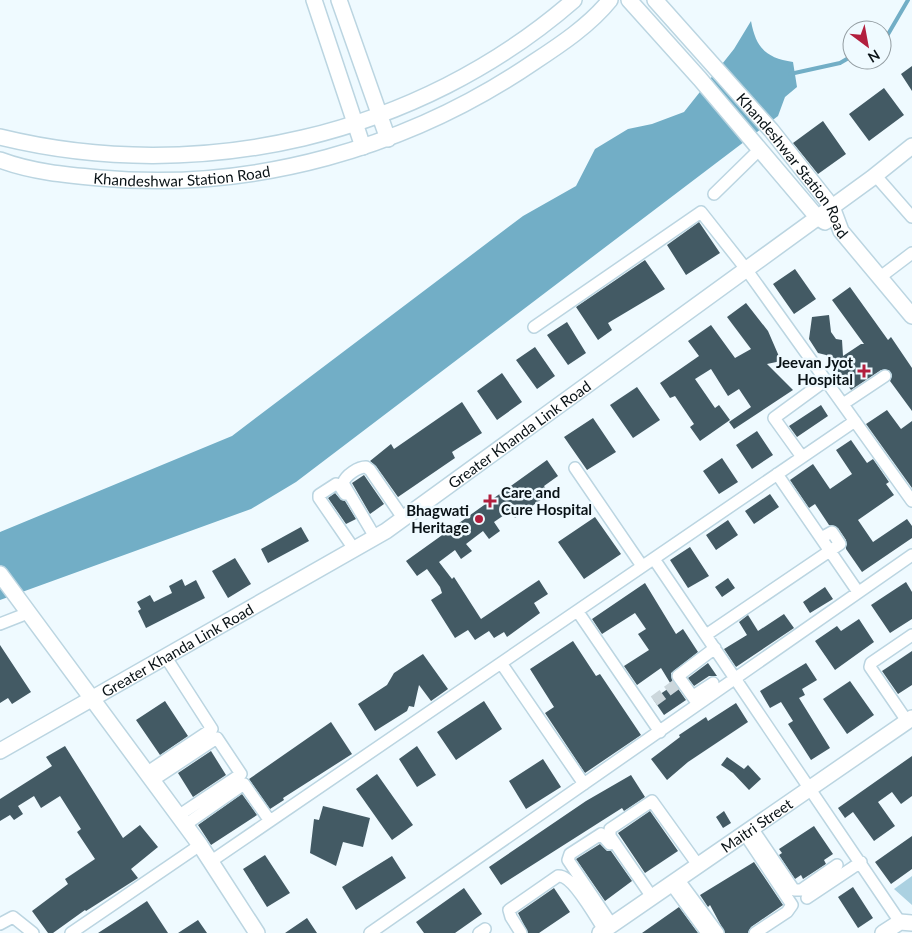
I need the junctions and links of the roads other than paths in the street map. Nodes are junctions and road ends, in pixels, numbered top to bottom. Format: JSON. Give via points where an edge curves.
{"nodes":[{"id":1,"x":314,"y":0,"type":"edge"},
{"id":2,"x":339,"y":0,"type":"edge"},
{"id":3,"x":574,"y":0,"type":"edge"},
{"id":4,"x":610,"y":0,"type":"edge"},
{"id":5,"x":629,"y":0,"type":"edge"},
{"id":6,"x":655,"y":0,"type":"edge"},
{"id":7,"x":379,"y":116,"type":"junction"},
{"id":8,"x":355,"y":124,"type":"junction"},
{"id":9,"x":0,"y":137,"type":"edge"},
{"id":10,"x":388,"y":139,"type":"junction"},
{"id":11,"x":912,"y":146,"type":"edge"},
{"id":12,"x":758,"y":147,"type":"junction"},
{"id":13,"x":363,"y":148,"type":"junction"},
{"id":14,"x":0,"y":160,"type":"edge"},
{"id":15,"x":876,"y":175,"type":"junction"},
{"id":16,"x":714,"y":194,"type":"dead end"},
{"id":17,"x":832,"y":207,"type":"junction"},
{"id":18,"x":817,"y":217,"type":"junction"},
{"id":19,"x":912,"y":217,"type":"edge"},
{"id":20,"x":841,"y":231,"type":"junction"},
{"id":21,"x":912,"y":253,"type":"edge"},
{"id":22,"x":746,"y":269,"type":"junction"},
{"id":23,"x":879,"y":278,"type":"junction"},
{"id":24,"x":912,"y":316,"type":"edge"},
{"id":25,"x":534,"y":327,"type":"dead end"},
{"id":26,"x":885,"y":376,"type":"dead end"},
{"id":27,"x":826,"y":380,"type":"junction"},
{"id":28,"x":842,"y":404,"type":"junction"},
{"id":29,"x":855,"y":421,"type":"junction"},
{"id":30,"x":802,"y":457,"type":"junction"},
{"id":31,"x":575,"y":468,"type":"dead end"},
{"id":32,"x":777,"y":474,"type":"junction"},
{"id":33,"x":912,"y":501,"type":"edge"},
{"id":34,"x":403,"y":518,"type":"junction"},
{"id":35,"x":374,"y":538,"type":"junction"},
{"id":36,"x":354,"y":549,"type":"junction"},
{"id":37,"x":830,"y":551,"type":"junction"},
{"id":38,"x":912,"y":555,"type":"edge"},
{"id":39,"x":654,"y":559,"type":"junction"},
{"id":40,"x":642,"y":566,"type":"junction"},
{"id":41,"x":0,"y":574,"type":"edge"},
{"id":42,"x":858,"y":592,"type":"junction"},
{"id":43,"x":24,"y":607,"type":"junction"},
{"id":44,"x":578,"y":612,"type":"junction"},
{"id":45,"x":0,"y":624,"type":"edge"},
{"id":46,"x":706,"y":634,"type":"junction"},
{"id":47,"x":912,"y":635,"type":"edge"},
{"id":48,"x":715,"y":648,"type":"junction"},
{"id":49,"x":165,"y":656,"type":"junction"},
{"id":50,"x":501,"y":663,"type":"junction"},
{"id":51,"x":736,"y":678,"type":"junction"},
{"id":52,"x":712,"y":683,"type":"dead end"},
{"id":53,"x":678,"y":684,"type":"dead end"},
{"id":54,"x":90,"y":699,"type":"junction"},
{"id":55,"x":654,"y":701,"type":"tunnel mouth"},
{"id":56,"x":695,"y":702,"type":"junction"},
{"id":57,"x":644,"y":708,"type":"junction"},
{"id":58,"x":910,"y":719,"type":"edge"},
{"id":59,"x":660,"y":732,"type":"junction"},
{"id":60,"x":0,"y":752,"type":"edge"},
{"id":61,"x":149,"y":777,"type":"junction"},
{"id":62,"x":584,"y":784,"type":"junction"},
{"id":63,"x":810,"y":787,"type":"junction"},
{"id":64,"x":181,"y":821,"type":"junction"},
{"id":65,"x":270,"y":821,"type":"junction"},
{"id":66,"x":748,"y":831,"type":"junction"},
{"id":67,"x":200,"y":846,"type":"junction"},
{"id":68,"x":210,"y":862,"type":"junction"},
{"id":69,"x":861,"y":862,"type":"junction"},
{"id":70,"x":698,"y":865,"type":"junction"},
{"id":71,"x":837,"y":865,"type":"dead end"},
{"id":72,"x":675,"y":882,"type":"junction"},
{"id":73,"x":650,"y":898,"type":"junction"},
{"id":74,"x":807,"y":898,"type":"dead end"},
{"id":75,"x":906,"y":922,"type":"edge"},
{"id":76,"x":0,"y":924,"type":"edge"},
{"id":77,"x":776,"y":924,"type":"dead end"},
{"id":78,"x":605,"y":930,"type":"edge"},
{"id":79,"x":33,"y":933,"type":"edge"},
{"id":80,"x":71,"y":933,"type":"edge"},
{"id":81,"x":257,"y":933,"type":"edge"},
{"id":82,"x":370,"y":933,"type":"edge"},
{"id":83,"x":522,"y":933,"type":"edge"},
{"id":84,"x":707,"y":933,"type":"edge"},
{"id":85,"x":718,"y":933,"type":"edge"},
{"id":86,"x":755,"y":933,"type":"edge"},
{"id":87,"x":763,"y":933,"type":"edge"},
{"id":88,"x":883,"y":933,"type":"edge"}],
"edges":[{"from":1,"to":8,"type":"street"},
{"from":2,"to":7,"type":"street"},
{"from":3,"to":7,"type":"street","name":"Khandeshwar Station Road","via":[[534,32],[475,71]]},
{"from":4,"to":10,"type":"street","name":"Khandeshwar Station Road","via":[[578,29],[518,73],[455,109]]},
{"from":5,"to":12,"type":"street","name":"Khandeshwar Station Road"},
{"from":6,"to":17,"type":"street","name":"Khandeshwar Station Road","via":[[715,64]]},
{"from":7,"to":8,"type":"street","name":"Khandeshwar Station Road"},
{"from":7,"to":10,"type":"street"},
{"from":8,"to":9,"type":"street","name":"Khandeshwar Station Road","via":[[263,147],[167,156],[72,151]]},
{"from":8,"to":13,"type":"street"},
{"from":10,"to":13,"type":"street","name":"Khandeshwar Station Road"},
{"from":11,"to":15,"type":"street","name":"Greater Khanda Link Road"},
{"from":12,"to":16,"type":"street"},
{"from":12,"to":18,"type":"street","name":"Khandeshwar Station Road"},
{"from":13,"to":14,"type":"street","name":"Khandeshwar Station Road","via":[[267,171],[168,181],[69,176]]},
{"from":15,"to":17,"type":"street","name":"Greater Khanda Link Road"},
{"from":15,"to":19,"type":"street"},
{"from":17,"to":18,"type":"street","name":"Greater Khanda Link Road"},
{"from":17,"to":20,"type":"street","name":"Khandeshwar Station Road"},
{"from":18,"to":20,"type":"street","name":"Khandeshwar Station Road"},
{"from":18,"to":22,"type":"street","name":"Greater Khanda Link Road"},
{"from":20,"to":23,"type":"street"},
{"from":21,"to":23,"type":"street"},
{"from":22,"to":25,"type":"street","via":[[701,212]]},
{"from":22,"to":27,"type":"street"},
{"from":22,"to":34,"type":"street","name":"Greater Khanda Link Road"},
{"from":23,"to":24,"type":"street"},
{"from":26,"to":28,"type":"street"},
{"from":27,"to":28,"type":"street"},
{"from":27,"to":30,"type":"street","via":[[774,418]]},
{"from":28,"to":29,"type":"street"},
{"from":29,"to":30,"type":"street"},
{"from":29,"to":33,"type":"street"},
{"from":30,"to":32,"type":"street"},
{"from":31,"to":40,"type":"street"},
{"from":32,"to":37,"type":"street"},
{"from":32,"to":39,"type":"street"},
{"from":34,"to":35,"type":"street","name":"Greater Khanda Link Road"},
{"from":34,"to":35,"type":"street","via":[[370,470],[366,467],[358,469],[343,483]]},
{"from":35,"to":36,"type":"street","name":"Greater Khanda Link Road"},
{"from":35,"to":36,"type":"street","via":[[336,484],[319,498]]},
{"from":36,"to":49,"type":"street","name":"Greater Khanda Link Road"},
{"from":37,"to":42,"type":"street"},
{"from":37,"to":46,"type":"street"},
{"from":38,"to":42,"type":"street"},
{"from":39,"to":40,"type":"street"},
{"from":39,"to":46,"type":"street"},
{"from":40,"to":44,"type":"street"},
{"from":41,"to":43,"type":"street"},
{"from":42,"to":51,"type":"street"},
{"from":43,"to":45,"type":"street"},
{"from":43,"to":54,"type":"street"},
{"from":44,"to":50,"type":"street"},
{"from":44,"to":57,"type":"street"},
{"from":46,"to":48,"type":"street"},
{"from":47,"to":58,"type":"street","via":[[871,663],[870,667]]},
{"from":48,"to":51,"type":"street"},
{"from":48,"to":56,"type":"street","via":[[678,674]]},
{"from":49,"to":54,"type":"street","name":"Greater Khanda Link Road"},
{"from":49,"to":61,"type":"street","via":[[212,729]]},
{"from":50,"to":62,"type":"street"},
{"from":50,"to":65,"type":"street"},
{"from":51,"to":56,"type":"street"},
{"from":51,"to":63,"type":"street"},
{"from":52,"to":56,"type":"street"},
{"from":53,"to":56,"type":"street"},
{"from":54,"to":60,"type":"street","name":"Greater Khanda Link Road"},
{"from":54,"to":61,"type":"street"},
{"from":55,"to":57,"type":"street"},
{"from":56,"to":59,"type":"street"},
{"from":57,"to":59,"type":"street"},
{"from":58,"to":63,"type":"street","name":"Maitri Street"},
{"from":59,"to":62,"type":"street"},
{"from":61,"to":64,"type":"street"},
{"from":61,"to":64,"type":"street","via":[[217,738],[241,774]]},
{"from":62,"to":82,"type":"street"},
{"from":63,"to":66,"type":"street","name":"Maitri Street"},
{"from":63,"to":69,"type":"street"},
{"from":64,"to":65,"type":"street","via":[[244,784]]},
{"from":64,"to":67,"type":"street"},
{"from":65,"to":68,"type":"street"},
{"from":66,"to":70,"type":"street","name":"Maitri Street"},
{"from":66,"to":71,"type":"street","via":[[794,890],[801,890]]},
{"from":66,"to":86,"type":"street","via":[[792,904],[787,912]]},
{"from":67,"to":68,"type":"street"},
{"from":67,"to":80,"type":"street"},
{"from":68,"to":81,"type":"street"},
{"from":69,"to":74,"type":"street"},
{"from":69,"to":75,"type":"street"},
{"from":70,"to":72,"type":"street","name":"Maitri Street"},
{"from":70,"to":73,"type":"street","via":[[652,801],[610,828],[610,836]]},
{"from":72,"to":73,"type":"street","name":"Maitri Street"},
{"from":72,"to":84,"type":"street"},
{"from":72,"to":85,"type":"street"},
{"from":73,"to":78,"type":"street","name":"Maitri Street"},
{"from":73,"to":78,"type":"street","via":[[603,835],[570,854],[568,860]]},
{"from":75,"to":88,"type":"street"},
{"from":76,"to":79,"type":"street","via":[[13,917]]},
{"from":77,"to":87,"type":"street"},
{"from":78,"to":83,"type":"street","via":[[572,882],[558,876],[509,910]]}]}
